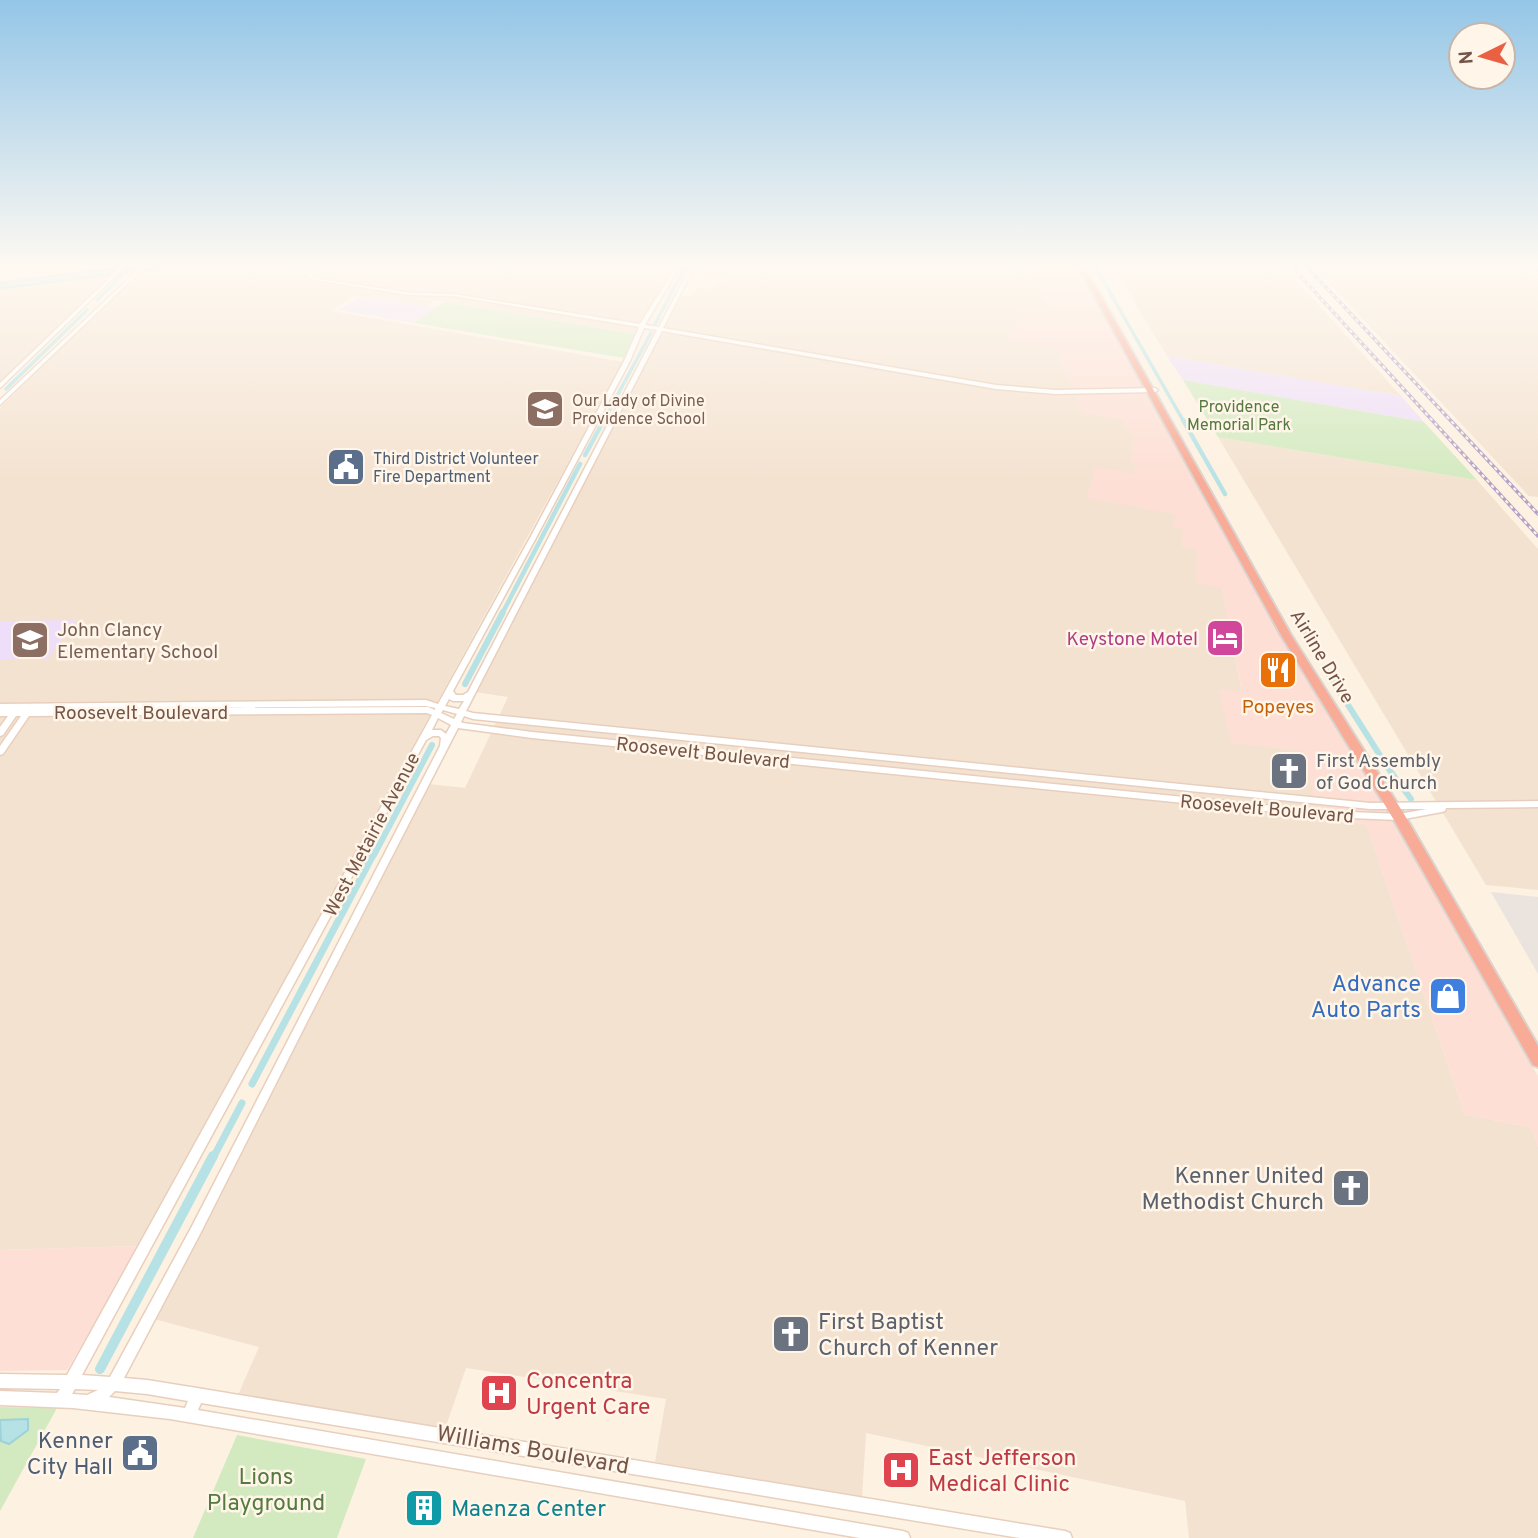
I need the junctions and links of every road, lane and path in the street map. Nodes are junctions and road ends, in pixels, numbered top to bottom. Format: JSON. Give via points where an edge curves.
{"nodes":[{"id":1,"x":47,"y":340,"type":"edge"},
{"id":2,"x":66,"y":340,"type":"edge"},
{"id":3,"x":636,"y":340,"type":"edge"},
{"id":4,"x":656,"y":340,"type":"edge"},
{"id":5,"x":717,"y":340,"type":"edge"},
{"id":6,"x":1123,"y":340,"type":"edge"},
{"id":7,"x":0,"y":386,"type":"edge"},
{"id":8,"x":16,"y":388,"type":"junction"},
{"id":9,"x":1151,"y":390,"type":"junction"},
{"id":10,"x":0,"y":393,"type":"edge"},
{"id":11,"x":0,"y":400,"type":"edge"},
{"id":12,"x":578,"y":452,"type":"junction"},
{"id":13,"x":594,"y":455,"type":"junction"},
{"id":14,"x":449,"y":690,"type":"junction"},
{"id":15,"x":471,"y":694,"type":"junction"},
{"id":16,"x":0,"y":706,"type":"edge"},
{"id":17,"x":29,"y":709,"type":"junction"},
{"id":18,"x":439,"y":709,"type":"junction"},
{"id":19,"x":16,"y":710,"type":"junction"},
{"id":20,"x":0,"y":713,"type":"edge"},
{"id":21,"x":458,"y":719,"type":"junction"},
{"id":22,"x":0,"y":733,"type":"edge"},
{"id":23,"x":421,"y":741,"type":"junction"},
{"id":24,"x":444,"y":746,"type":"junction"},
{"id":25,"x":0,"y":751,"type":"edge"},
{"id":26,"x":1538,"y":804,"type":"edge"},
{"id":27,"x":1400,"y":811,"type":"junction"},
{"id":28,"x":1538,"y":1045,"type":"edge"},
{"id":29,"x":1538,"y":1060,"type":"edge"},
{"id":30,"x":0,"y":1381,"type":"edge"},
{"id":31,"x":72,"y":1382,"type":"junction"},
{"id":32,"x":114,"y":1383,"type":"junction"},
{"id":33,"x":197,"y":1395,"type":"junction"},
{"id":34,"x":0,"y":1398,"type":"edge"},
{"id":35,"x":62,"y":1398,"type":"junction"},
{"id":36,"x":89,"y":1401,"type":"junction"},
{"id":37,"x":189,"y":1415,"type":"junction"},
{"id":38,"x":903,"y":1538,"type":"edge"},
{"id":39,"x":1065,"y":1538,"type":"edge"}],
"edges":[{"from":1,"to":7,"type":"main road"},
{"from":2,"to":8,"type":"main road"},
{"from":3,"to":12,"type":"main road","name":"West Metairie Avenue"},
{"from":4,"to":13,"type":"main road","name":"West Metairie Avenue"},
{"from":5,"to":9,"type":"main road","via":[[995,387]]},
{"from":6,"to":9,"type":"highway","name":"Airline Drive"},
{"from":8,"to":10,"type":"main road"},
{"from":8,"to":11,"type":"main road"},
{"from":9,"to":27,"type":"highway","name":"Airline Drive"},
{"from":12,"to":13,"type":"main road","via":[[582,458]]},
{"from":12,"to":14,"type":"main road","name":"West Metairie Avenue"},
{"from":13,"to":15,"type":"main road","name":"West Metairie Avenue"},
{"from":14,"to":15,"type":"main road","via":[[453,698]]},
{"from":14,"to":18,"type":"main road","name":"West Metairie Avenue"},
{"from":15,"to":21,"type":"main road","name":"West Metairie Avenue"},
{"from":16,"to":19,"type":"main road","name":"Roosevelt Boulevard"},
{"from":17,"to":18,"type":"main road","name":"Roosevelt Boulevard"},
{"from":17,"to":19,"type":"main road","name":"Roosevelt Boulevard"},
{"from":17,"to":25,"type":"main road"},
{"from":18,"to":21,"type":"main road","name":"Roosevelt Boulevard"},
{"from":18,"to":23,"type":"main road","name":"West Metairie Avenue"},
{"from":19,"to":20,"type":"main road","name":"Roosevelt Boulevard"},
{"from":19,"to":22,"type":"main road"},
{"from":21,"to":24,"type":"main road","name":"West Metairie Avenue"},
{"from":21,"to":27,"type":"main road","name":"Roosevelt Boulevard"},
{"from":21,"to":27,"type":"main road","name":"Roosevelt Boulevard","via":[[532,735],[1325,814]]},
{"from":23,"to":24,"type":"main road","via":[[431,733],[441,733]]},
{"from":23,"to":31,"type":"main road","name":"West Metairie Avenue"},
{"from":24,"to":32,"type":"main road","name":"West Metairie Avenue"},
{"from":26,"to":27,"type":"main road","via":[[1488,802]]},
{"from":27,"to":28,"type":"highway","name":"Airline Drive"},
{"from":27,"to":29,"type":"highway","name":"Airline Drive"},
{"from":30,"to":31,"type":"main road","name":"Williams Boulevard"},
{"from":31,"to":32,"type":"main road","name":"Williams Boulevard"},
{"from":31,"to":35,"type":"main road","name":"West Metairie Avenue"},
{"from":32,"to":33,"type":"main road","name":"Williams Boulevard"},
{"from":32,"to":36,"type":"main road"},
{"from":33,"to":37,"type":"main road"},
{"from":33,"to":39,"type":"main road","name":"Williams Boulevard"},
{"from":34,"to":35,"type":"main road","name":"Williams Boulevard"},
{"from":35,"to":36,"type":"main road","name":"Williams Boulevard"},
{"from":36,"to":37,"type":"main road","name":"Williams Boulevard"},
{"from":37,"to":38,"type":"main road","name":"Williams Boulevard"}]}
